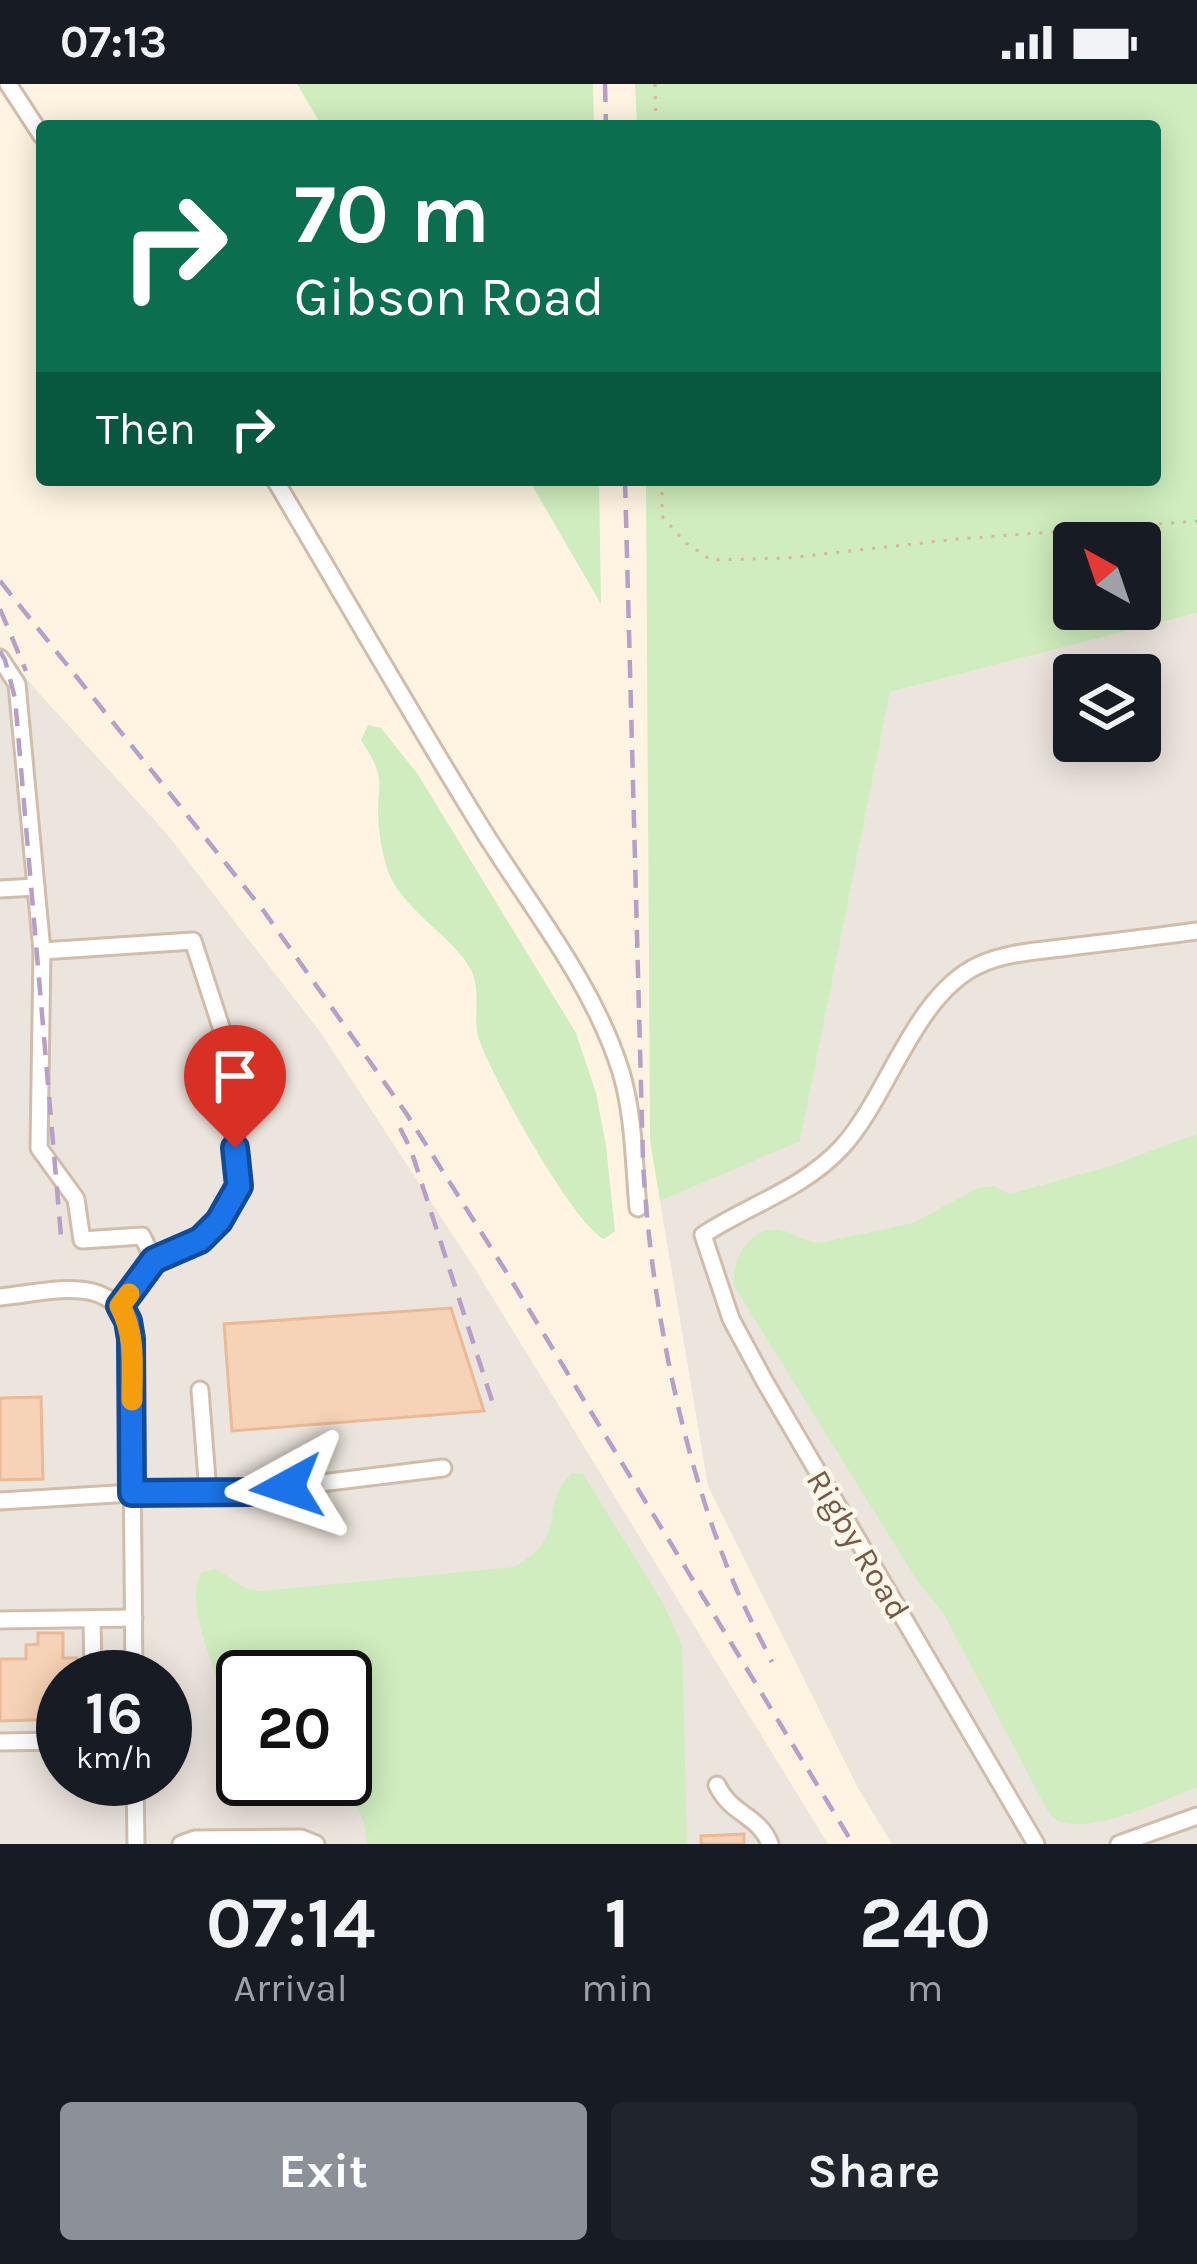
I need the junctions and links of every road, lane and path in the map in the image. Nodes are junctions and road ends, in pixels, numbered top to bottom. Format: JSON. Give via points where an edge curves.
{"nodes":[{"id":1,"x":8,"y":84,"type":"edge"},
{"id":2,"x":655,"y":84,"type":"edge"},
{"id":3,"x":656,"y":120,"type":"edge"},
{"id":4,"x":36,"y":127,"type":"edge"},
{"id":5,"x":279,"y":486,"type":"edge"},
{"id":6,"x":662,"y":486,"type":"edge"},
{"id":7,"x":1197,"y":521,"type":"edge"},
{"id":8,"x":0,"y":658,"type":"edge"},
{"id":9,"x":36,"y":887,"type":"junction"},
{"id":10,"x":0,"y":889,"type":"edge"},
{"id":11,"x":1197,"y":931,"type":"edge"},
{"id":12,"x":42,"y":951,"type":"junction"},
{"id":13,"x":638,"y":1208,"type":"dead end"},
{"id":14,"x":154,"y":1260,"type":"junction"},
{"id":15,"x":0,"y":1297,"type":"edge"},
{"id":16,"x":120,"y":1306,"type":"junction"},
{"id":17,"x":200,"y":1390,"type":"dead end"},
{"id":18,"x":443,"y":1468,"type":"dead end"},
{"id":19,"x":208,"y":1492,"type":"junction"},
{"id":20,"x":132,"y":1493,"type":"junction"},
{"id":21,"x":0,"y":1501,"type":"edge"},
{"id":22,"x":134,"y":1618,"type":"junction"},
{"id":23,"x":92,"y":1619,"type":"junction"},
{"id":24,"x":0,"y":1620,"type":"edge"},
{"id":25,"x":93,"y":1650,"type":"edge"},
{"id":26,"x":134,"y":1650,"type":"edge"},
{"id":27,"x":36,"y":1741,"type":"edge"},
{"id":28,"x":0,"y":1742,"type":"edge"},
{"id":29,"x":717,"y":1785,"type":"dead end"},
{"id":30,"x":135,"y":1806,"type":"edge"},
{"id":31,"x":1197,"y":1816,"type":"edge"},
{"id":32,"x":136,"y":1844,"type":"edge"},
{"id":33,"x":181,"y":1844,"type":"edge"},
{"id":34,"x":316,"y":1844,"type":"edge"},
{"id":35,"x":770,"y":1844,"type":"edge"},
{"id":36,"x":1036,"y":1844,"type":"edge"},
{"id":37,"x":1119,"y":1844,"type":"edge"}],
"edges":[{"from":1,"to":4,"type":"street"},
{"from":2,"to":3,"type":"path"},
{"from":5,"to":13,"type":"street","via":[[585,987],[623,1078]]},
{"from":6,"to":7,"type":"path","via":[[662,516],[711,560]]},
{"from":8,"to":9,"type":"street","via":[[17,684]]},
{"from":9,"to":10,"type":"street"},
{"from":9,"to":12,"type":"street"},
{"from":11,"to":36,"type":"street","name":"Rigby Road","via":[[1007,955],[976,966],[928,1013],[859,1127],[829,1160],[703,1235],[731,1319],[765,1382]]},
{"from":12,"to":14,"type":"street","via":[[39,1148],[76,1199],[82,1240],[142,1236]]},
{"from":12,"to":14,"type":"street","via":[[194,941],[222,1030],[239,1186],[200,1240]]},
{"from":14,"to":16,"type":"street"},
{"from":15,"to":16,"type":"street","via":[[89,1290]]},
{"from":16,"to":20,"type":"street","via":[[131,1339]]},
{"from":17,"to":19,"type":"street"},
{"from":18,"to":19,"type":"street"},
{"from":19,"to":20,"type":"street"},
{"from":20,"to":21,"type":"street"},
{"from":20,"to":22,"type":"street"},
{"from":22,"to":23,"type":"street"},
{"from":22,"to":26,"type":"street"},
{"from":23,"to":24,"type":"street"},
{"from":23,"to":25,"type":"street"},
{"from":27,"to":28,"type":"street"},
{"from":29,"to":35,"type":"street"},
{"from":30,"to":32,"type":"street"},
{"from":31,"to":37,"type":"street"},
{"from":33,"to":34,"type":"street"}]}
